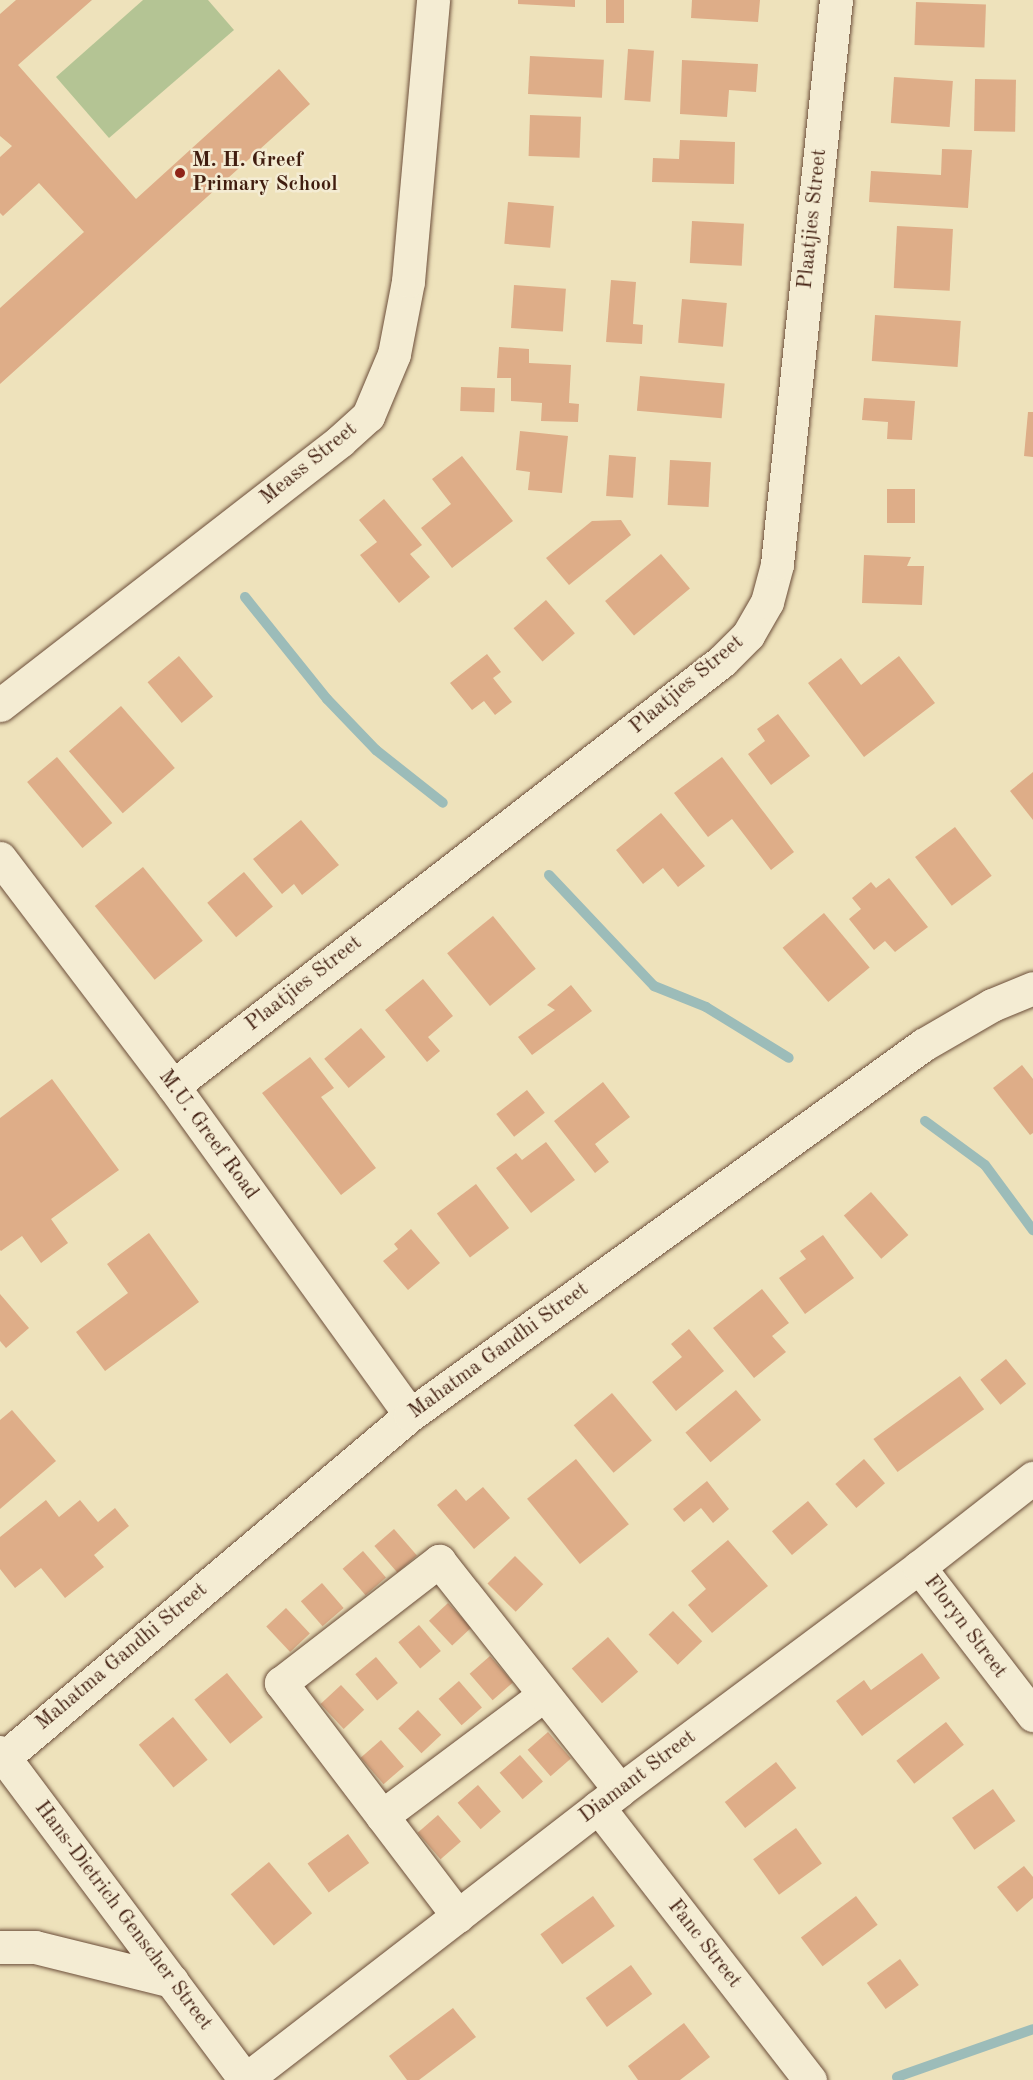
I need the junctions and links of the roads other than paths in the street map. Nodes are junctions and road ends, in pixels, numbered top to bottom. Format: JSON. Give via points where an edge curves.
{"nodes":[{"id":1,"x":433,"y":0,"type":"edge"},
{"id":2,"x":836,"y":0,"type":"edge"},
{"id":3,"x":0,"y":705,"type":"edge"},
{"id":4,"x":0,"y":858,"type":"edge"},
{"id":5,"x":1033,"y":988,"type":"edge"},
{"id":6,"x":173,"y":1086,"type":"junction"},
{"id":7,"x":410,"y":1415,"type":"junction"},
{"id":8,"x":1033,"y":1478,"type":"edge"},
{"id":9,"x":920,"y":1567,"type":"junction"},
{"id":10,"x":544,"y":1695,"type":"junction"},
{"id":11,"x":1033,"y":1715,"type":"edge"},
{"id":12,"x":1,"y":1757,"type":"edge"},
{"id":13,"x":609,"y":1799,"type":"junction"},
{"id":14,"x":382,"y":1816,"type":"junction"},
{"id":15,"x":458,"y":1916,"type":"junction"},
{"id":16,"x":0,"y":1947,"type":"edge"},
{"id":17,"x":172,"y":1982,"type":"junction"},
{"id":18,"x":245,"y":2080,"type":"edge"},
{"id":19,"x":810,"y":2080,"type":"edge"}],
"edges":[{"from":1,"to":3,"type":"street","name":"Meass Street","via":[[408,281],[394,354],[368,416]]},
{"from":2,"to":6,"type":"street","name":"Plaatjies Street","via":[[777,564],[767,602],[748,634],[722,661]]},
{"from":4,"to":6,"type":"street","name":"M.U. Greef Road"},
{"from":5,"to":7,"type":"street","name":"Mahatma Gandhi Street","via":[[992,1005],[923,1045]]},
{"from":6,"to":7,"type":"street","name":"M.U. Greef Road"},
{"from":7,"to":12,"type":"street","name":"Mahatma Gandhi Street"},
{"from":8,"to":9,"type":"street","name":"Diamant Street"},
{"from":9,"to":11,"type":"street","name":"Floryn Street"},
{"from":9,"to":13,"type":"street","name":"Diamant Street"},
{"from":10,"to":13,"type":"street","name":"Fanc Street"},
{"from":10,"to":14,"type":"street"},
{"from":10,"to":14,"type":"street","name":"Fanc Street","via":[[439,1562],[281,1683]]},
{"from":12,"to":17,"type":"street","name":"Hans-Dietrich Genscher Street"},
{"from":13,"to":15,"type":"street","name":"Diamant Street"},
{"from":13,"to":19,"type":"street","name":"Fanc Street"},
{"from":14,"to":15,"type":"street"},
{"from":15,"to":18,"type":"street","name":"Diamant Street"},
{"from":16,"to":17,"type":"street","via":[[35,1947]]},
{"from":17,"to":18,"type":"street","name":"Hans-Dietrich Genscher Street"}]}
